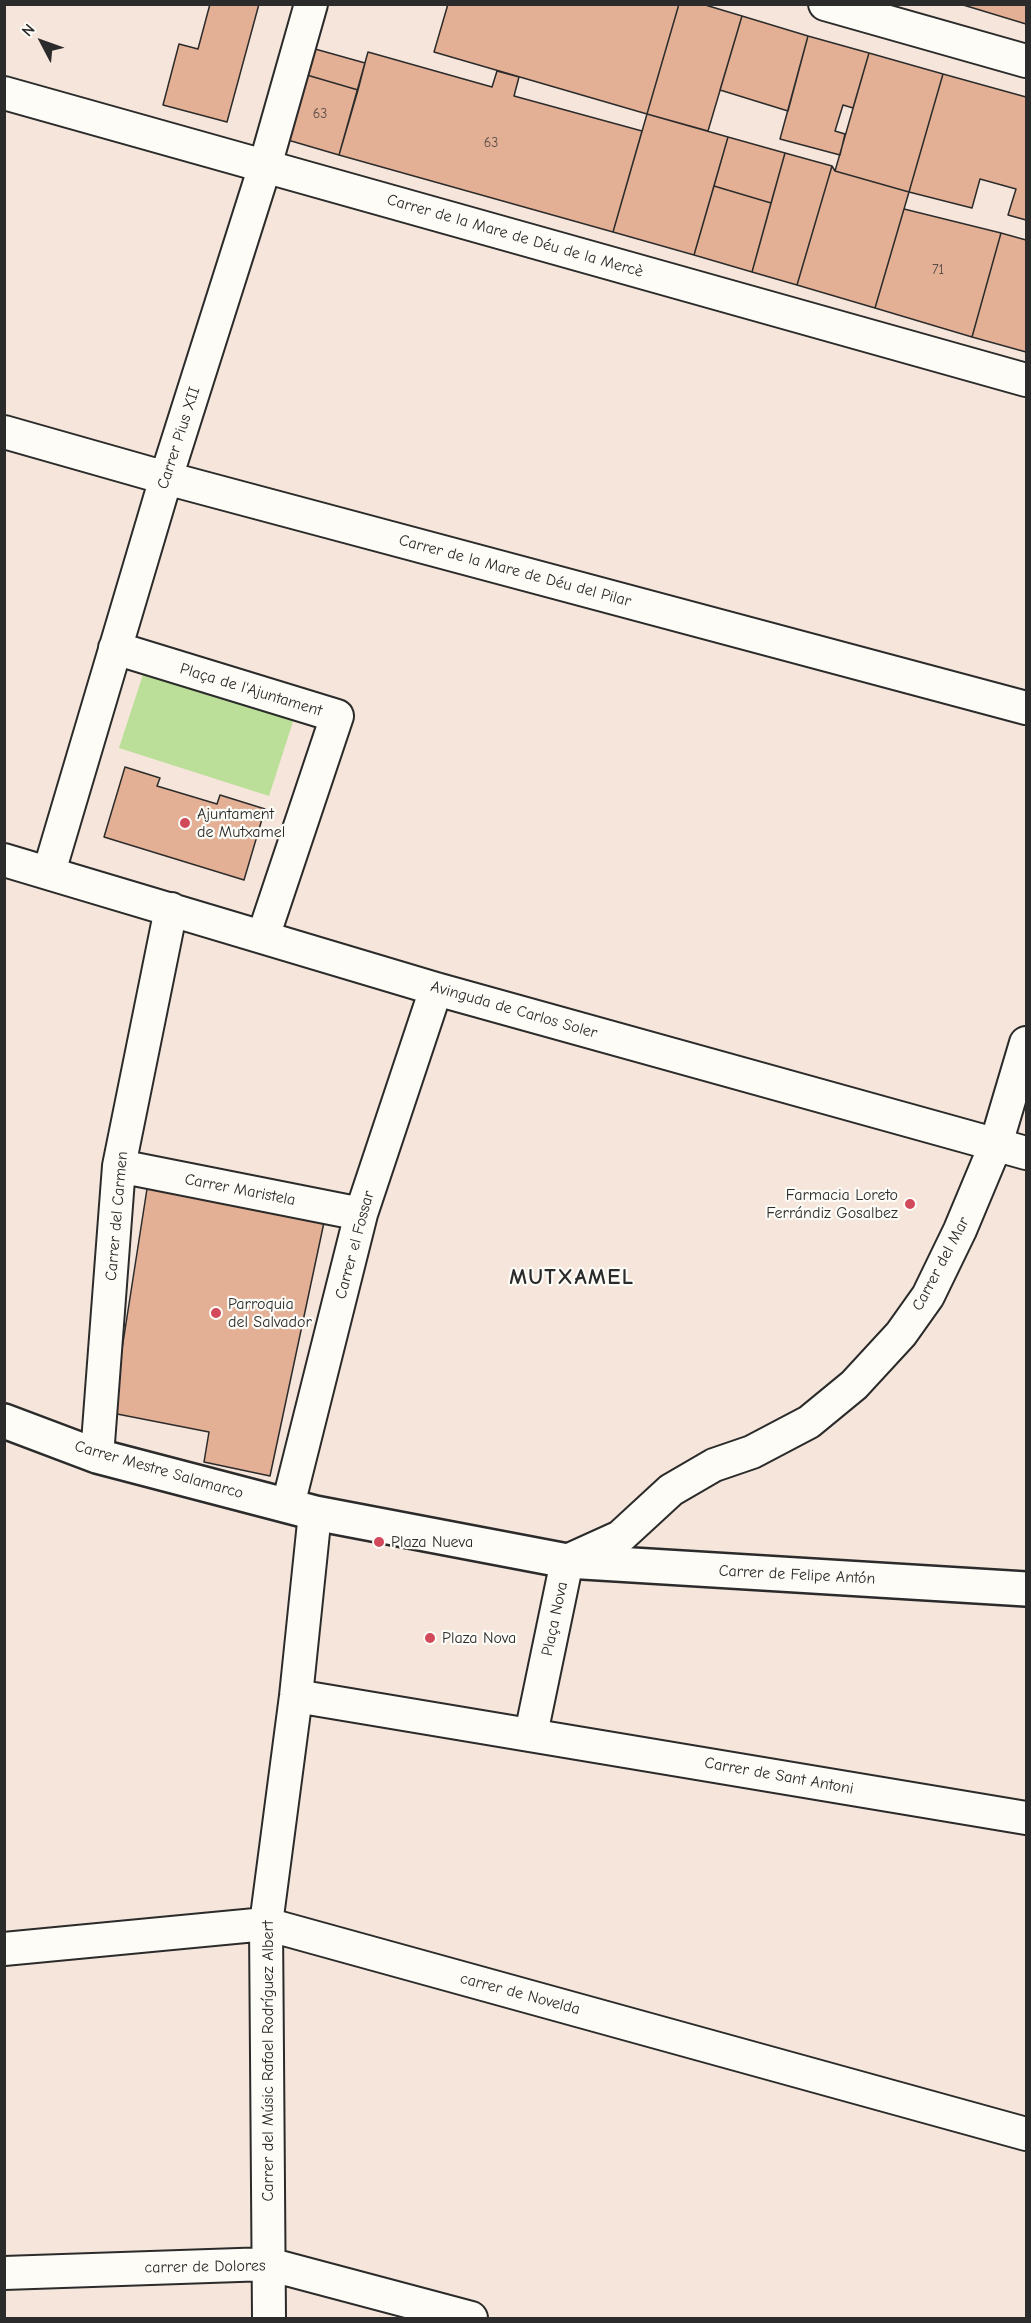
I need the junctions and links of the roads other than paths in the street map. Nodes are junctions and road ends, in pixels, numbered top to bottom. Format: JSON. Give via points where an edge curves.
{"nodes":[{"id":1,"x":311,"y":4,"type":"edge"},
{"id":2,"x":825,"y":4,"type":"edge"},
{"id":3,"x":1026,"y":61,"type":"edge"},
{"id":4,"x":4,"y":93,"type":"edge"},
{"id":5,"x":265,"y":166,"type":"junction"},
{"id":6,"x":1026,"y":380,"type":"edge"},
{"id":7,"x":4,"y":432,"type":"edge"},
{"id":8,"x":166,"y":478,"type":"junction"},
{"id":9,"x":115,"y":648,"type":"junction"},
{"id":10,"x":1026,"y":708,"type":"edge"},
{"id":11,"x":4,"y":860,"type":"edge"},
{"id":12,"x":49,"y":872,"type":"junction"},
{"id":13,"x":171,"y":909,"type":"junction"},
{"id":14,"x":263,"y":937,"type":"junction"},
{"id":15,"x":436,"y":989,"type":"junction"},
{"id":16,"x":1026,"y":1043,"type":"edge"},
{"id":17,"x":996,"y":1144,"type":"junction"},
{"id":18,"x":1026,"y":1153,"type":"edge"},
{"id":19,"x":119,"y":1167,"type":"junction"},
{"id":20,"x":361,"y":1214,"type":"junction"},
{"id":21,"x":4,"y":1421,"type":"edge"},
{"id":22,"x":97,"y":1456,"type":"junction"},
{"id":23,"x":302,"y":1509,"type":"junction"},
{"id":24,"x":567,"y":1561,"type":"junction"},
{"id":25,"x":1026,"y":1589,"type":"edge"},
{"id":26,"x":296,"y":1696,"type":"junction"},
{"id":27,"x":531,"y":1734,"type":"junction"},
{"id":28,"x":1026,"y":1818,"type":"edge"},
{"id":29,"x":266,"y":1924,"type":"junction"},
{"id":30,"x":4,"y":1949,"type":"edge"},
{"id":31,"x":1026,"y":2134,"type":"edge"},
{"id":32,"x":268,"y":2264,"type":"junction"},
{"id":33,"x":4,"y":2273,"type":"edge"},
{"id":34,"x":269,"y":2319,"type":"edge"},
{"id":35,"x":471,"y":2319,"type":"edge"}],
"edges":[{"from":1,"to":5,"type":"street","name":"Carrer Pius XII"},
{"from":2,"to":3,"type":"street"},
{"from":4,"to":5,"type":"street","name":"Carrer de la Mare de Déu de la Mercè"},
{"from":5,"to":6,"type":"street","name":"Carrer de la Mare de Déu de la Mercè"},
{"from":5,"to":8,"type":"street","name":"Carrer Pius XII"},
{"from":7,"to":8,"type":"street","name":"Carrer de la Mare de Déu del Pilar"},
{"from":8,"to":9,"type":"street","name":"Carrer Pius XII"},
{"from":8,"to":10,"type":"street","name":"Carrer de la Mare de Déu del Pilar"},
{"from":9,"to":12,"type":"street","name":"Carrer Pius XII"},
{"from":9,"to":14,"type":"street","name":"Plaça de l'Ajuntament","via":[[336,716]]},
{"from":11,"to":12,"type":"street","name":"Avinguda de Carlos Soler"},
{"from":12,"to":13,"type":"street","name":"Avinguda de Carlos Soler"},
{"from":13,"to":14,"type":"street","name":"Avinguda de Carlos Soler"},
{"from":13,"to":19,"type":"street","name":"Carrer del Carmen"},
{"from":14,"to":15,"type":"street","name":"Avinguda de Carlos Soler"},
{"from":15,"to":17,"type":"street","name":"Avinguda de Carlos Soler"},
{"from":15,"to":20,"type":"street","name":"Carrer el Fossar"},
{"from":16,"to":17,"type":"street","name":"Carrer del Mar"},
{"from":17,"to":18,"type":"street","name":"Avinguda de Carlos Soler"},
{"from":17,"to":24,"type":"street","name":"Carrer del Mar","via":[[928,1296],[901,1334],[854,1385],[809,1422],[752,1452],[705,1470],[671,1490],[620,1537]]},
{"from":19,"to":20,"type":"street","name":"Carrer Maristela"},
{"from":19,"to":22,"type":"street","name":"Carrer del Carmen"},
{"from":20,"to":23,"type":"street","name":"Carrer el Fossar"},
{"from":21,"to":22,"type":"street","name":"Carrer Mestre Salamarco"},
{"from":22,"to":23,"type":"street","name":"Carrer Mestre Salamarco"},
{"from":23,"to":24,"type":"street","name":"Plaça Nova"},
{"from":23,"to":26,"type":"street"},
{"from":24,"to":25,"type":"street","name":"Carrer de Felipe Antón"},
{"from":24,"to":27,"type":"street","name":"Plaça Nova"},
{"from":26,"to":27,"type":"street"},
{"from":26,"to":29,"type":"street","name":"Carrer del Músic Rafael Rodríguez Albert"},
{"from":27,"to":28,"type":"street","name":"Carrer de Sant Antoni"},
{"from":29,"to":30,"type":"street","name":"carrer de Novelda"},
{"from":29,"to":31,"type":"street","name":"carrer de Novelda"},
{"from":29,"to":32,"type":"street","name":"Carrer del Músic Rafael Rodríguez Albert"},
{"from":32,"to":33,"type":"street","name":"carrer de Dolores"},
{"from":32,"to":34,"type":"street","name":"Carrer del Músic Rafael Rodríguez Albert"},
{"from":32,"to":35,"type":"street","name":"carrer de Dolores"}]}
